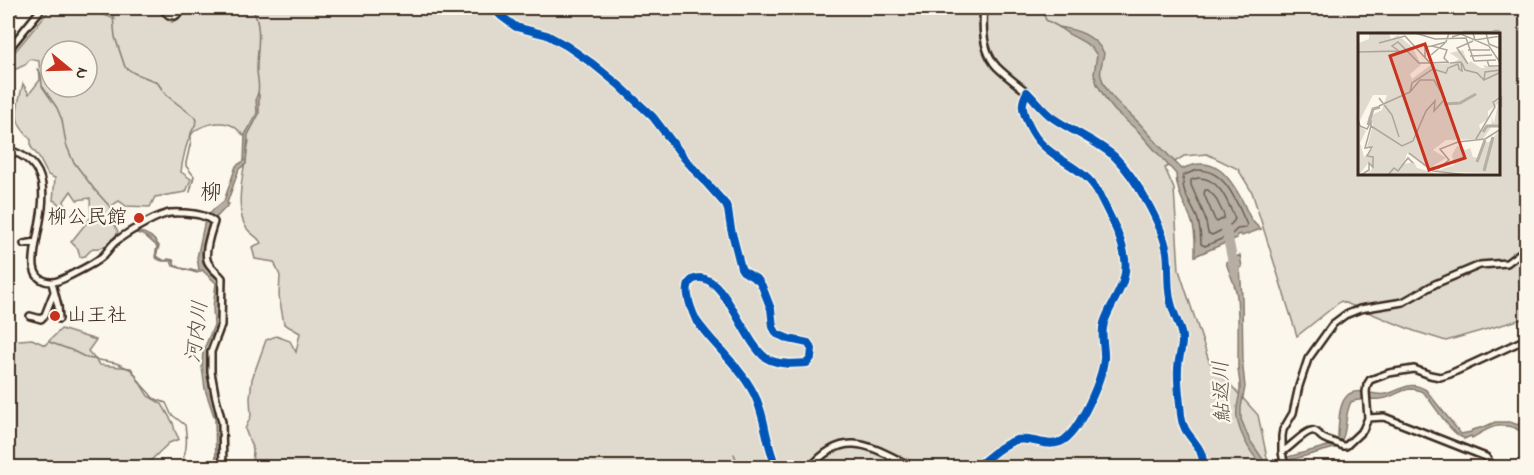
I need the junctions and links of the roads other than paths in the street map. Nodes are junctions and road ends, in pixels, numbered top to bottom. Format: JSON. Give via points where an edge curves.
{"nodes":[{"id":1,"x":12,"y":8,"type":"edge"},
{"id":2,"x":42,"y":8,"type":"edge"},
{"id":3,"x":161,"y":8,"type":"edge"},
{"id":4,"x":182,"y":8,"type":"edge"},
{"id":5,"x":493,"y":8,"type":"edge"},
{"id":6,"x":984,"y":8,"type":"edge"},
{"id":7,"x":8,"y":13,"type":"edge"},
{"id":8,"x":8,"y":50,"type":"edge"},
{"id":9,"x":1027,"y":92,"type":"junction"},
{"id":10,"x":8,"y":150,"type":"edge"},
{"id":11,"x":36,"y":243,"type":"junction"},
{"id":12,"x":24,"y":244,"type":"dead end"},
{"id":13,"x":1527,"y":245,"type":"edge"},
{"id":14,"x":51,"y":283,"type":"junction"},
{"id":15,"x":54,"y":292,"type":"junction"},
{"id":16,"x":30,"y":316,"type":"dead end"},
{"id":17,"x":59,"y":319,"type":"dead end"},
{"id":18,"x":1527,"y":339,"type":"edge"},
{"id":19,"x":1368,"y":418,"type":"junction"},
{"id":20,"x":1284,"y":460,"type":"edge"},
{"id":21,"x":223,"y":468,"type":"edge"},
{"id":22,"x":777,"y":468,"type":"edge"},
{"id":23,"x":810,"y":468,"type":"edge"},
{"id":24,"x":915,"y":468,"type":"edge"},
{"id":25,"x":974,"y":468,"type":"edge"},
{"id":26,"x":1203,"y":468,"type":"edge"},
{"id":27,"x":1493,"y":468,"type":"edge"}],
"edges":[{"from":1,"to":7,"type":"highway"},
{"from":2,"to":8,"type":"street"},
{"from":3,"to":4,"type":"street","via":[[175,16]]},
{"from":5,"to":22,"type":"street","via":[[516,27],[567,46],[620,86],[653,117],[726,206],[741,268],[760,282],[775,331],[808,343],[812,349],[807,363],[768,359],[716,285],[701,278],[690,282],[688,298],[696,320],[755,394]]},
{"from":6,"to":9,"type":"street","via":[[987,51],[996,66]]},
{"from":9,"to":25,"type":"street","via":[[1022,107],[1038,141],[1081,172],[1098,192],[1121,242],[1125,275],[1103,324],[1103,368],[1075,429],[1055,444],[1029,439],[1006,444]]},
{"from":9,"to":26,"type":"street","via":[[1051,117],[1114,156],[1156,219],[1165,241],[1170,300],[1182,338],[1178,368],[1182,421],[1202,451]]},
{"from":10,"to":11,"type":"street","via":[[26,157],[43,186]]},
{"from":11,"to":12,"type":"street"},
{"from":11,"to":14,"type":"street","via":[[34,272],[40,280]]},
{"from":13,"to":20,"type":"street","via":[[1507,262],[1480,265],[1403,302],[1360,309],[1333,324],[1308,359],[1293,413],[1283,430]]},
{"from":14,"to":15,"type":"street"},
{"from":14,"to":21,"type":"street","via":[[93,263],[115,242],[165,214],[188,213],[214,222],[206,257],[209,266],[222,278],[221,325],[211,352],[211,372],[222,422]]},
{"from":15,"to":16,"type":"street","via":[[45,315],[40,320]]},
{"from":15,"to":17,"type":"street"},
{"from":18,"to":19,"type":"street","via":[[1440,377],[1414,369],[1370,380],[1366,392]]},
{"from":19,"to":20,"type":"street","via":[[1363,430],[1346,446],[1323,439],[1312,430],[1288,449]]},
{"from":19,"to":27,"type":"street","via":[[1384,417],[1486,457]]},
{"from":23,"to":24,"type":"street","via":[[830,449],[846,443],[871,448]]}]}
